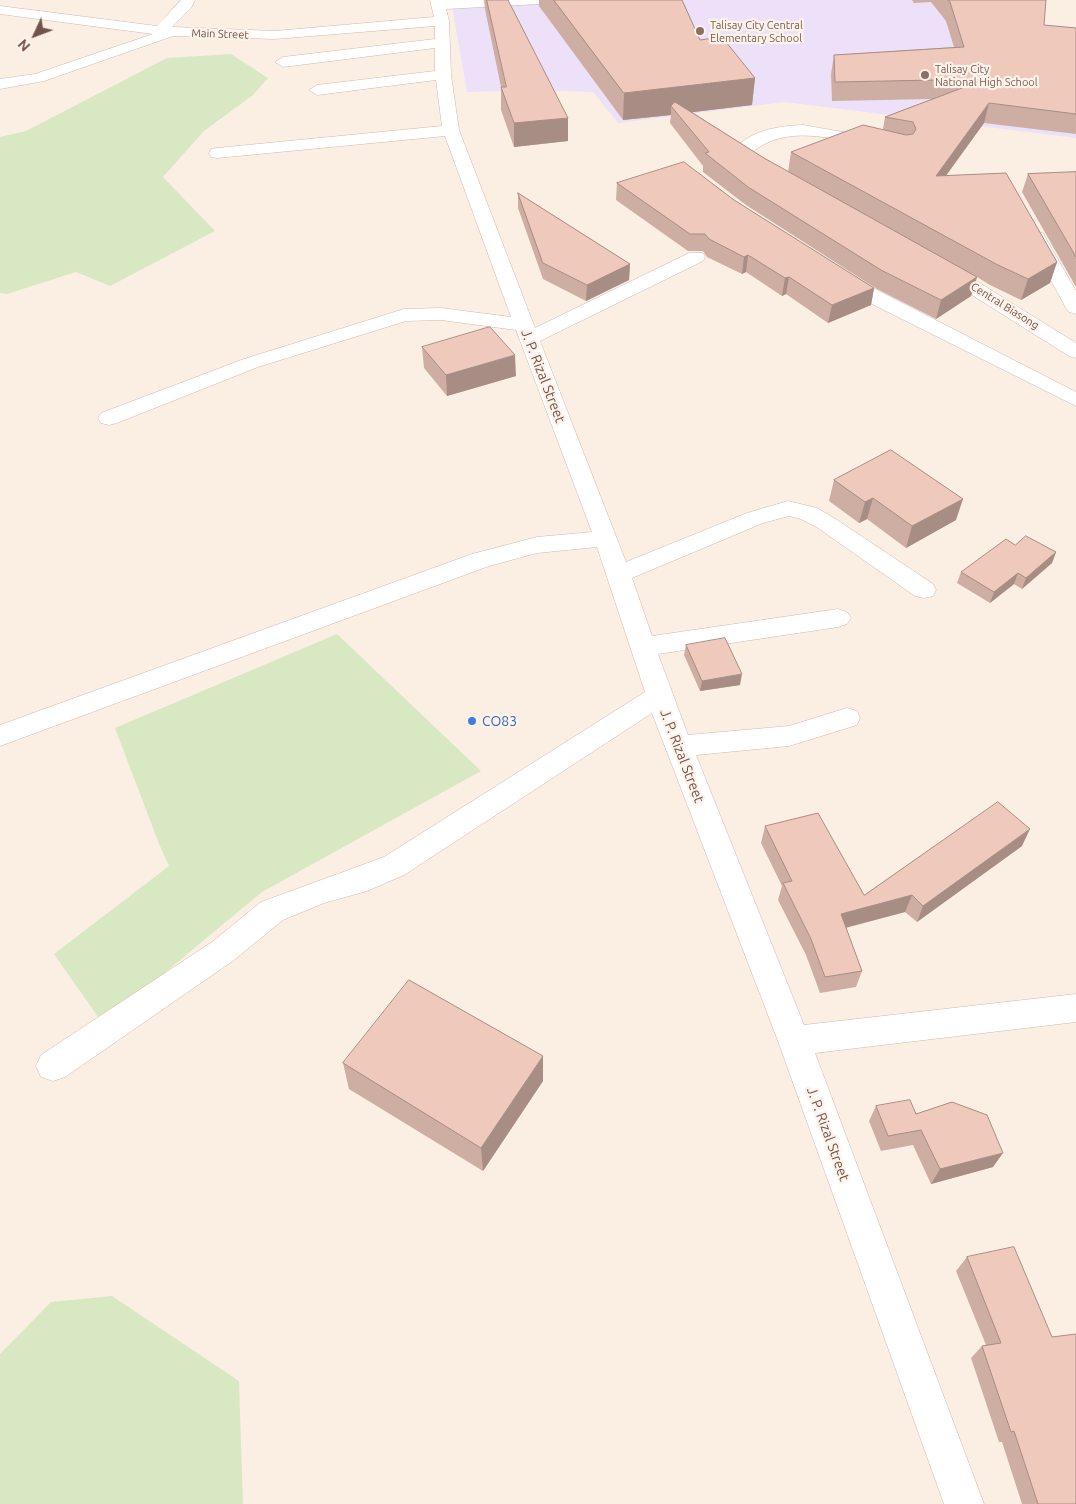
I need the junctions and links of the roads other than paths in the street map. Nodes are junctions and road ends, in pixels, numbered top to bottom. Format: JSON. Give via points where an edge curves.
{"nodes":[{"id":1,"x":188,"y":0,"type":"edge"},
{"id":2,"x":539,"y":0,"type":"edge"},
{"id":3,"x":0,"y":10,"type":"edge"},
{"id":4,"x":440,"y":17,"type":"edge"},
{"id":5,"x":166,"y":32,"type":"junction"},
{"id":6,"x":283,"y":62,"type":"dead end"},
{"id":7,"x":444,"y":75,"type":"junction"},
{"id":8,"x":0,"y":84,"type":"edge"},
{"id":9,"x":316,"y":90,"type":"dead end"},
{"id":10,"x":452,"y":130,"type":"junction"},
{"id":11,"x":884,"y":144,"type":"edge"},
{"id":12,"x":217,"y":153,"type":"dead end"},
{"id":13,"x":777,"y":175,"type":"edge"},
{"id":14,"x":1029,"y":225,"type":"edge"},
{"id":15,"x":696,"y":258,"type":"dead end"},
{"id":16,"x":929,"y":261,"type":"edge"},
{"id":17,"x":828,"y":269,"type":"edge"},
{"id":18,"x":1076,"y":308,"type":"edge"},
{"id":19,"x":526,"y":332,"type":"junction"},
{"id":20,"x":1076,"y":352,"type":"edge"},
{"id":21,"x":1076,"y":378,"type":"edge"},
{"id":22,"x":1043,"y":385,"type":"junction"},
{"id":23,"x":1076,"y":400,"type":"edge"},
{"id":24,"x":109,"y":418,"type":"dead end"},
{"id":25,"x":606,"y":538,"type":"junction"},
{"id":26,"x":617,"y":576,"type":"junction"},
{"id":27,"x":924,"y":590,"type":"dead end"},
{"id":28,"x":838,"y":618,"type":"dead end"},
{"id":29,"x":642,"y":647,"type":"junction"},
{"id":30,"x":658,"y":696,"type":"junction"},
{"id":31,"x":848,"y":718,"type":"dead end"},
{"id":32,"x":0,"y":736,"type":"edge"},
{"id":33,"x":678,"y":746,"type":"junction"},
{"id":34,"x":1076,"y":1008,"type":"edge"},
{"id":35,"x":794,"y":1041,"type":"junction"},
{"id":36,"x":53,"y":1066,"type":"dead end"},
{"id":37,"x":964,"y":1504,"type":"edge"}],
"edges":[{"from":1,"to":5,"type":"street"},
{"from":2,"to":4,"type":"street"},
{"from":3,"to":5,"type":"street","name":"Main Street"},
{"from":4,"to":5,"type":"street","name":"Main Street","via":[[275,35]]},
{"from":4,"to":6,"type":"street"},
{"from":4,"to":7,"type":"street","name":"J. P. Rizal Street"},
{"from":5,"to":8,"type":"street","via":[[38,78]]},
{"from":7,"to":9,"type":"street"},
{"from":7,"to":10,"type":"street","name":"J. P. Rizal Street"},
{"from":10,"to":12,"type":"street"},
{"from":10,"to":19,"type":"street","name":"J. P. Rizal Street"},
{"from":11,"to":13,"type":"street","via":[[801,129],[763,137],[741,152]]},
{"from":14,"to":18,"type":"street"},
{"from":15,"to":19,"type":"street"},
{"from":16,"to":20,"type":"street","name":"Central Biasong"},
{"from":17,"to":22,"type":"street","via":[[869,295]]},
{"from":19,"to":24,"type":"street","via":[[441,314],[404,315],[251,363]]},
{"from":19,"to":25,"type":"street","name":"J. P. Rizal Street"},
{"from":21,"to":22,"type":"street"},
{"from":22,"to":23,"type":"street"},
{"from":25,"to":26,"type":"street","name":"J. P. Rizal Street"},
{"from":25,"to":32,"type":"street","via":[[537,545],[481,560]]},
{"from":26,"to":27,"type":"street","via":[[755,518],[788,508],[809,513],[826,523]]},
{"from":26,"to":29,"type":"street","name":"J. P. Rizal Street"},
{"from":28,"to":29,"type":"street"},
{"from":29,"to":30,"type":"street","name":"J. P. Rizal Street"},
{"from":30,"to":33,"type":"street","name":"J. P. Rizal Street"},
{"from":30,"to":36,"type":"street","via":[[394,866],[272,911],[224,951]]},
{"from":31,"to":33,"type":"street","via":[[789,736]]},
{"from":33,"to":35,"type":"street","name":"J. P. Rizal Street"},
{"from":34,"to":35,"type":"street"},
{"from":35,"to":37,"type":"street","name":"J. P. Rizal Street"}]}
